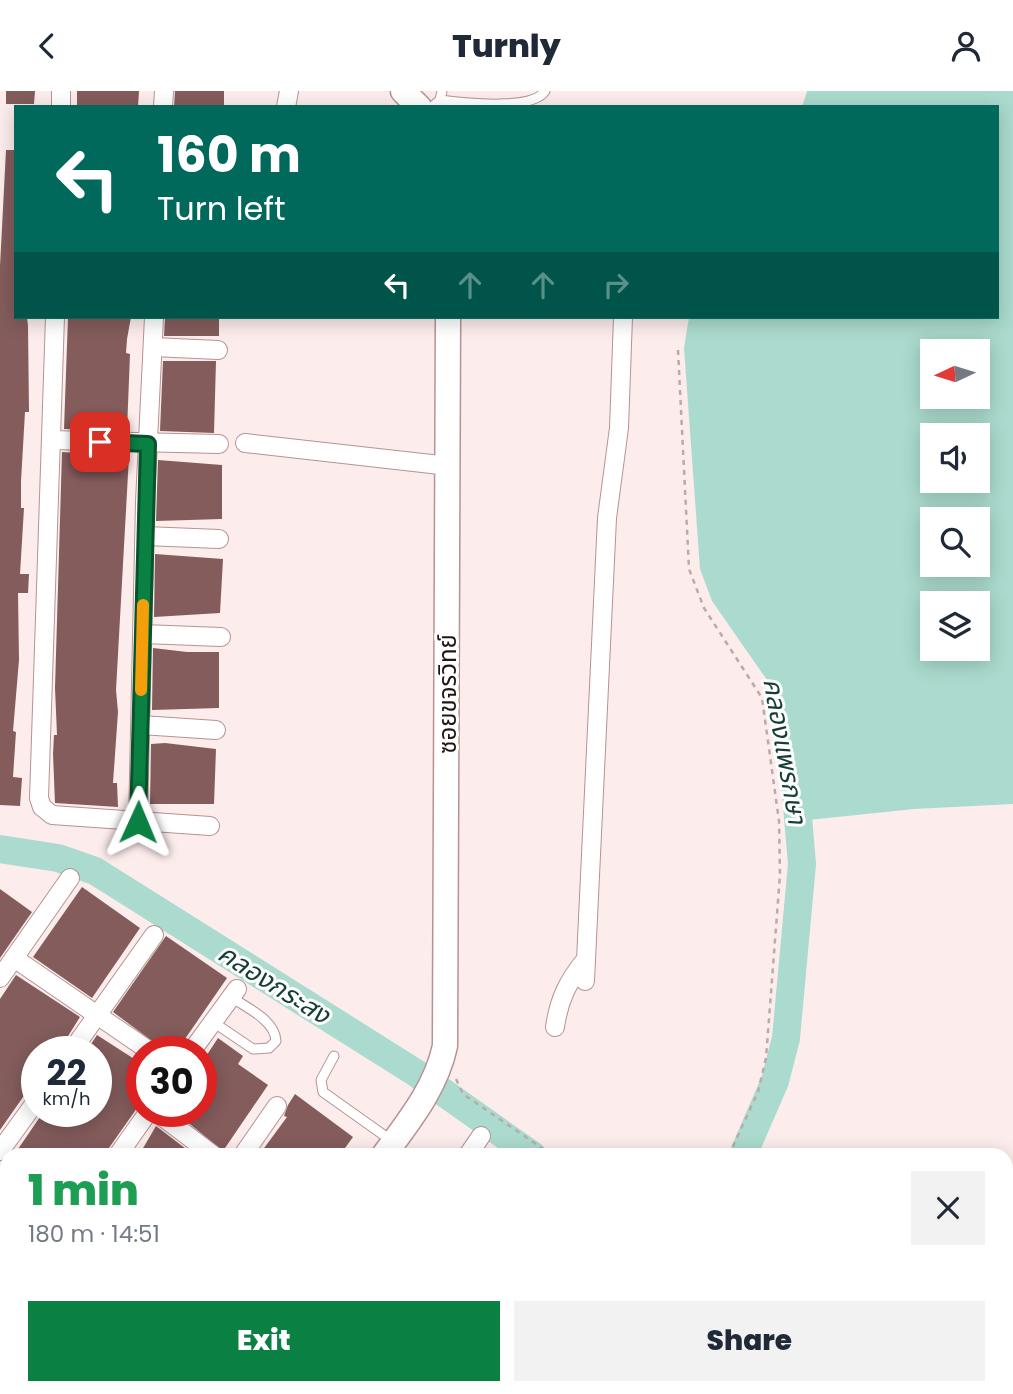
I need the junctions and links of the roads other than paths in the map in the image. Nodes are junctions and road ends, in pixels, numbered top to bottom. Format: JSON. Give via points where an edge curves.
{"nodes":[{"id":1,"x":403,"y":91,"type":"edge"},
{"id":2,"x":545,"y":91,"type":"edge"},
{"id":3,"x":433,"y":99,"type":"edge"},
{"id":4,"x":55,"y":319,"type":"edge"},
{"id":5,"x":154,"y":319,"type":"edge"},
{"id":6,"x":449,"y":319,"type":"edge"},
{"id":7,"x":623,"y":319,"type":"edge"},
{"id":8,"x":153,"y":347,"type":"junction"},
{"id":9,"x":218,"y":350,"type":"dead end"},
{"id":10,"x":51,"y":440,"type":"junction"},
{"id":11,"x":245,"y":443,"type":"dead end"},
{"id":12,"x":148,"y":444,"type":"junction"},
{"id":13,"x":219,"y":444,"type":"dead end"},
{"id":14,"x":449,"y":466,"type":"junction"},
{"id":15,"x":145,"y":536,"type":"junction"},
{"id":16,"x":219,"y":539,"type":"dead end"},
{"id":17,"x":143,"y":634,"type":"junction"},
{"id":18,"x":221,"y":637,"type":"dead end"},
{"id":19,"x":141,"y":725,"type":"junction"},
{"id":20,"x":216,"y":730,"type":"dead end"},
{"id":21,"x":138,"y":822,"type":"junction"},
{"id":22,"x":211,"y":825,"type":"dead end"},
{"id":23,"x":70,"y":878,"type":"dead end"},
{"id":24,"x":154,"y":935,"type":"dead end"},
{"id":25,"x":14,"y":958,"type":"junction"},
{"id":26,"x":586,"y":959,"type":"junction"},
{"id":27,"x":0,"y":978,"type":"edge"},
{"id":28,"x":584,"y":981,"type":"dead end"},
{"id":29,"x":234,"y":993,"type":"joint"},
{"id":30,"x":97,"y":1015,"type":"junction"},
{"id":31,"x":213,"y":1022,"type":"junction"},
{"id":32,"x":555,"y":1027,"type":"dead end"},
{"id":33,"x":82,"y":1036,"type":"edge"},
{"id":34,"x":128,"y":1036,"type":"edge"},
{"id":35,"x":203,"y":1036,"type":"edge"},
{"id":36,"x":334,"y":1056,"type":"dead end"},
{"id":37,"x":277,"y":1105,"type":"dead end"},
{"id":38,"x":21,"y":1122,"type":"edge"},
{"id":39,"x":138,"y":1127,"type":"edge"},
{"id":40,"x":176,"y":1127,"type":"edge"},
{"id":41,"x":481,"y":1136,"type":"dead end"},
{"id":42,"x":2,"y":1148,"type":"edge"},
{"id":43,"x":123,"y":1148,"type":"edge"},
{"id":44,"x":204,"y":1148,"type":"edge"},
{"id":45,"x":248,"y":1148,"type":"edge"},
{"id":46,"x":388,"y":1148,"type":"edge"},
{"id":47,"x":390,"y":1148,"type":"edge"},
{"id":48,"x":473,"y":1148,"type":"edge"}],
"edges":[{"from":1,"to":3,"type":"street"},
{"from":2,"to":3,"type":"lane","via":[[536,100],[517,103]]},
{"from":4,"to":10,"type":"street"},
{"from":5,"to":8,"type":"street"},
{"from":6,"to":14,"type":"street","name":"ซอยขจรวิทย์"},
{"from":7,"to":26,"type":"street","via":[[619,428],[607,518]]},
{"from":8,"to":9,"type":"street"},
{"from":8,"to":12,"type":"street"},
{"from":10,"to":12,"type":"street"},
{"from":10,"to":21,"type":"street","via":[[38,798],[51,815]]},
{"from":11,"to":14,"type":"street"},
{"from":12,"to":13,"type":"street"},
{"from":12,"to":15,"type":"street"},
{"from":14,"to":47,"type":"street","name":"ซอยขจรวิทย์","via":[[442,1058],[419,1107]]},
{"from":15,"to":16,"type":"street"},
{"from":15,"to":17,"type":"street"},
{"from":17,"to":18,"type":"street"},
{"from":17,"to":19,"type":"street"},
{"from":19,"to":20,"type":"street"},
{"from":19,"to":21,"type":"street"},
{"from":21,"to":22,"type":"street"},
{"from":23,"to":25,"type":"street"},
{"from":24,"to":30,"type":"street"},
{"from":25,"to":27,"type":"street"},
{"from":25,"to":30,"type":"street"},
{"from":26,"to":28,"type":"street"},
{"from":26,"to":32,"type":"street","via":[[559,1001]]},
{"from":29,"to":31,"type":"street"},
{"from":29,"to":31,"type":"lane","via":[[275,1031],[276,1041],[269,1048],[253,1049]]},
{"from":30,"to":33,"type":"street"},
{"from":30,"to":34,"type":"street"},
{"from":31,"to":35,"type":"street"},
{"from":36,"to":46,"type":"lane","via":[[321,1080],[323,1092]]},
{"from":37,"to":45,"type":"street"},
{"from":38,"to":42,"type":"street"},
{"from":39,"to":43,"type":"street"},
{"from":40,"to":44,"type":"street"},
{"from":41,"to":48,"type":"street"}]}
